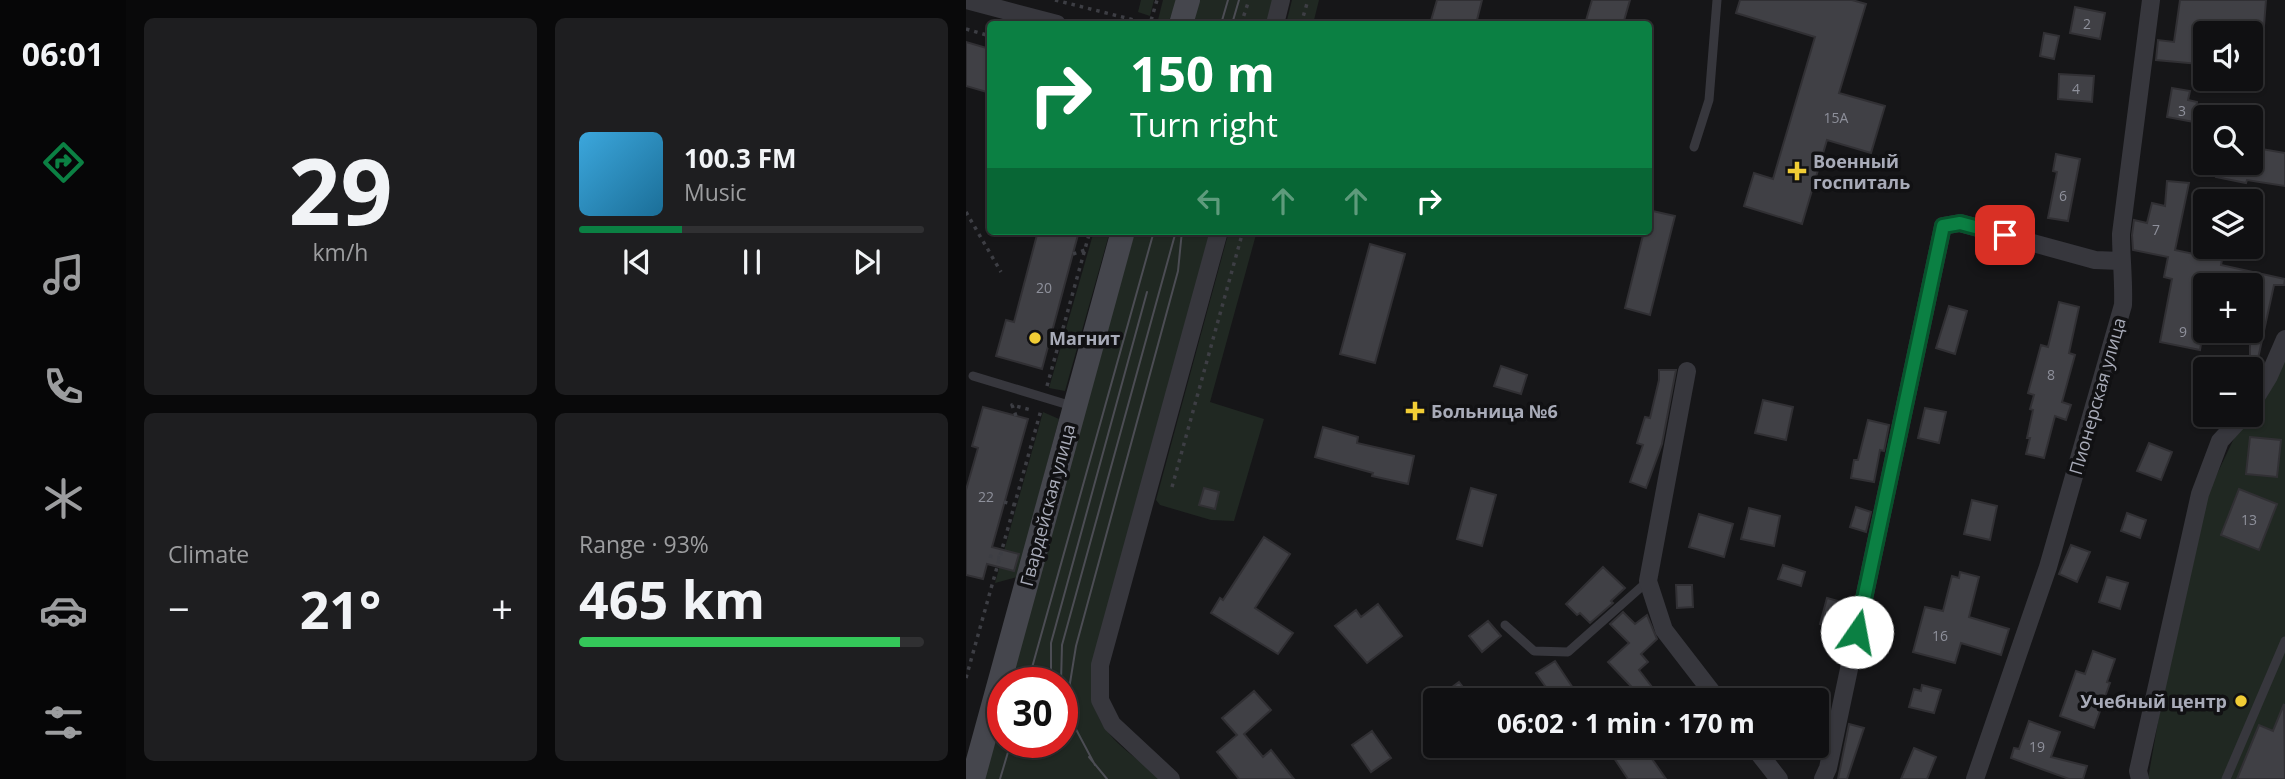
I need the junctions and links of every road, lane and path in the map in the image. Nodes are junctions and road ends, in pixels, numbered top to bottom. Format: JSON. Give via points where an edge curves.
{"nodes":[{"id":1,"x":966,"y":0,"type":"edge"},
{"id":2,"x":1055,"y":0,"type":"edge"},
{"id":3,"x":1157,"y":0,"type":"edge"},
{"id":4,"x":1188,"y":0,"type":"edge"},
{"id":5,"x":1248,"y":0,"type":"edge"},
{"id":6,"x":1281,"y":0,"type":"edge"},
{"id":7,"x":1308,"y":0,"type":"edge"},
{"id":8,"x":1717,"y":0,"type":"edge"},
{"id":9,"x":2151,"y":0,"type":"edge"},
{"id":10,"x":1046,"y":21,"type":"edge"},
{"id":11,"x":1138,"y":21,"type":"edge"},
{"id":12,"x":1151,"y":21,"type":"edge"},
{"id":13,"x":1182,"y":21,"type":"edge"},
{"id":14,"x":1242,"y":21,"type":"edge"},
{"id":15,"x":1276,"y":21,"type":"edge"},
{"id":16,"x":1302,"y":21,"type":"edge"},
{"id":17,"x":966,"y":29,"type":"edge"},
{"id":18,"x":987,"y":35,"type":"edge"},
{"id":19,"x":1694,"y":147,"type":"dead end"},
{"id":20,"x":966,"y":212,"type":"edge"},
{"id":21,"x":1089,"y":235,"type":"edge"},
{"id":22,"x":1122,"y":235,"type":"edge"},
{"id":23,"x":1218,"y":235,"type":"edge"},
{"id":24,"x":1242,"y":235,"type":"edge"},
{"id":25,"x":1084,"y":250,"type":"junction"},
{"id":26,"x":1073,"y":254,"type":"dead end"},
{"id":27,"x":2121,"y":261,"type":"junction"},
{"id":28,"x":1001,"y":272,"type":"dead end"},
{"id":29,"x":2285,"y":339,"type":"edge"},
{"id":30,"x":1059,"y":341,"type":"junction"},
{"id":31,"x":1048,"y":345,"type":"dead end"},
{"id":32,"x":1687,"y":371,"type":"dead end"},
{"id":33,"x":972,"y":376,"type":"dead end"},
{"id":34,"x":2263,"y":386,"type":"edge"},
{"id":35,"x":1044,"y":398,"type":"junction"},
{"id":36,"x":1074,"y":406,"type":"junction"},
{"id":37,"x":1040,"y":413,"type":"junction"},
{"id":38,"x":1016,"y":416,"type":"dead end"},
{"id":39,"x":2233,"y":427,"type":"edge"},
{"id":40,"x":1172,"y":487,"type":"dead end"},
{"id":41,"x":1004,"y":502,"type":"dead end"},
{"id":42,"x":1015,"y":505,"type":"junction"},
{"id":43,"x":989,"y":556,"type":"dead end"},
{"id":44,"x":1000,"y":558,"type":"junction"},
{"id":45,"x":1648,"y":581,"type":"junction"},
{"id":46,"x":1505,"y":625,"type":"dead end"},
{"id":47,"x":2285,"y":642,"type":"edge"},
{"id":48,"x":966,"y":678,"type":"edge"},
{"id":49,"x":1709,"y":688,"type":"edge"},
{"id":50,"x":1762,"y":758,"type":"edge"},
{"id":51,"x":973,"y":779,"type":"edge"},
{"id":52,"x":1171,"y":779,"type":"edge"},
{"id":53,"x":1779,"y":779,"type":"edge"},
{"id":54,"x":1823,"y":779,"type":"edge"},
{"id":55,"x":1975,"y":779,"type":"edge"},
{"id":56,"x":2140,"y":779,"type":"edge"},
{"id":57,"x":2226,"y":779,"type":"edge"}],
"edges":[{"from":1,"to":10,"type":"street"},
{"from":2,"to":11,"type":"path"},
{"from":3,"to":12,"type":"path"},
{"from":4,"to":13,"type":"street"},
{"from":5,"to":14,"type":"path"},
{"from":6,"to":15,"type":"street"},
{"from":7,"to":16,"type":"path"},
{"from":8,"to":19,"type":"lane","via":[[1709,100]]},
{"from":9,"to":27,"type":"street","name":"Пионерская улица","via":[[2120,234]]},
{"from":17,"to":18,"type":"path"},
{"from":20,"to":28,"type":"path"},
{"from":21,"to":25,"type":"path"},
{"from":22,"to":36,"type":"street","name":"Гвардейская улица"},
{"from":23,"to":52,"type":"street","via":[[1100,665],[1100,700],[1112,724]]},
{"from":24,"to":40,"type":"path"},
{"from":25,"to":26,"type":"path"},
{"from":25,"to":30,"type":"path"},
{"from":27,"to":54,"type":"street","via":[[2095,260],[1960,223],[1943,226]]},
{"from":27,"to":55,"type":"street","name":"Пионерская улица","via":[[2123,304],[2048,567]]},
{"from":29,"to":34,"type":"street"},
{"from":30,"to":31,"type":"path"},
{"from":30,"to":35,"type":"path"},
{"from":32,"to":45,"type":"street"},
{"from":33,"to":35,"type":"lane"},
{"from":35,"to":36,"type":"lane"},
{"from":35,"to":37,"type":"path"},
{"from":36,"to":51,"type":"street","name":"Гвардейская улица"},
{"from":37,"to":38,"type":"path","via":[[1012,405]]},
{"from":37,"to":42,"type":"path"},
{"from":39,"to":56,"type":"street","via":[[2220,441],[2200,494],[2138,771]]},
{"from":41,"to":42,"type":"path"},
{"from":42,"to":44,"type":"path"},
{"from":43,"to":44,"type":"path"},
{"from":44,"to":48,"type":"path"},
{"from":45,"to":46,"type":"lane","via":[[1568,652],[1534,650]]},
{"from":45,"to":49,"type":"street","via":[[1664,630]]},
{"from":47,"to":57,"type":"lane"},
{"from":50,"to":53,"type":"street"}]}
